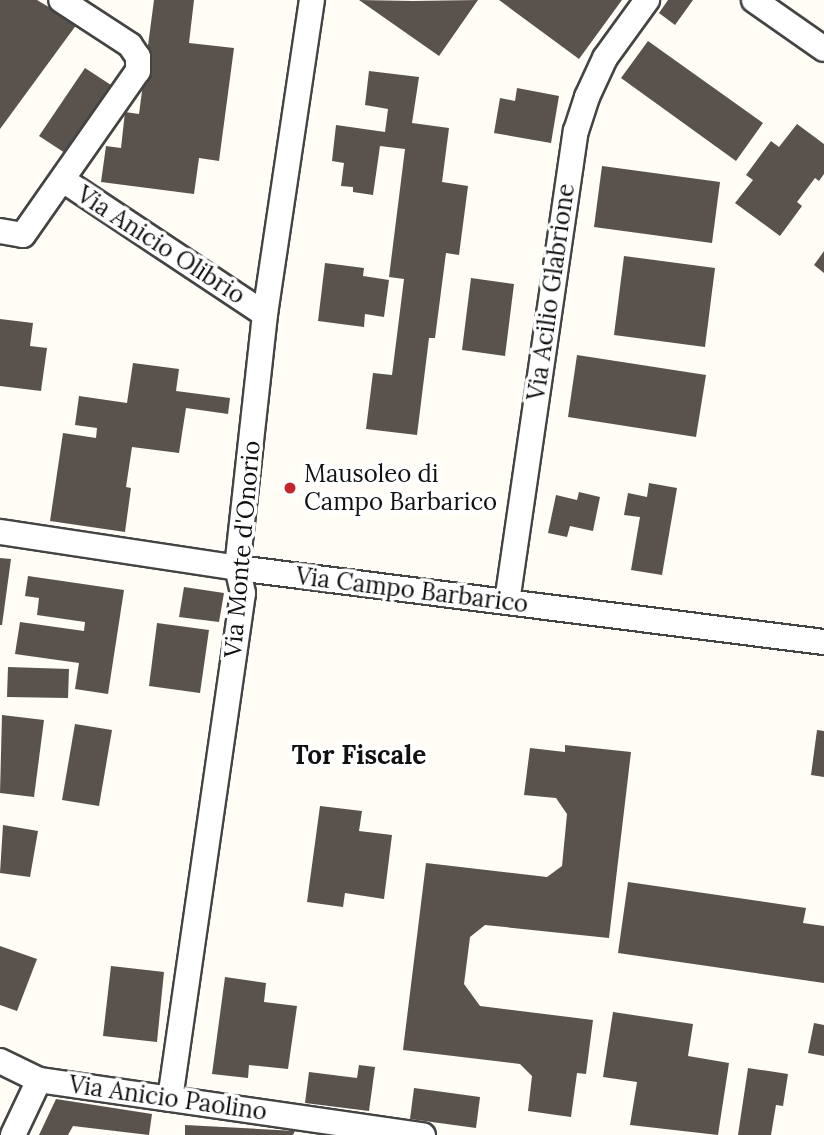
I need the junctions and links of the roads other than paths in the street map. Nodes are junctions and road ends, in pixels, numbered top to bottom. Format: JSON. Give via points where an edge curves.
{"nodes":[{"id":1,"x":61,"y":0,"type":"edge"},
{"id":2,"x":312,"y":0,"type":"edge"},
{"id":3,"x":647,"y":0,"type":"edge"},
{"id":4,"x":754,"y":0,"type":"edge"},
{"id":5,"x":824,"y":49,"type":"edge"},
{"id":6,"x":63,"y":180,"type":"junction"},
{"id":7,"x":0,"y":231,"type":"edge"},
{"id":8,"x":265,"y":314,"type":"junction"},
{"id":9,"x":0,"y":532,"type":"edge"},
{"id":10,"x":237,"y":568,"type":"junction"},
{"id":11,"x":507,"y":602,"type":"junction"},
{"id":12,"x":824,"y":642,"type":"edge"},
{"id":13,"x":0,"y":1061,"type":"edge"},
{"id":14,"x":39,"y":1080,"type":"junction"},
{"id":15,"x":170,"y":1099,"type":"junction"},
{"id":16,"x":13,"y":1135,"type":"edge"},
{"id":17,"x":423,"y":1135,"type":"edge"}],
"edges":[{"from":1,"to":6,"type":"street","via":[[130,45],[139,66],[137,76]]},
{"from":2,"to":8,"type":"street","name":"Via Monte d'Onorio"},
{"from":3,"to":11,"type":"street","name":"Via Acilio Glabrione","via":[[605,58],[576,131]]},
{"from":4,"to":5,"type":"street"},
{"from":6,"to":7,"type":"street","name":"Via Anicio Olibrio","via":[[23,235]]},
{"from":6,"to":8,"type":"street","name":"Via Anicio Olibrio"},
{"from":8,"to":10,"type":"street","name":"Via Monte d'Onorio"},
{"from":9,"to":10,"type":"street","name":"Via Campo Barbarico"},
{"from":10,"to":11,"type":"street","name":"Via Campo Barbarico"},
{"from":10,"to":15,"type":"street","name":"Via Monte d'Onorio","via":[[243,593]]},
{"from":11,"to":12,"type":"street","name":"Via Campo Barbarico"},
{"from":13,"to":14,"type":"street","name":"Via Anicio Paolino"},
{"from":14,"to":15,"type":"street","name":"Via Anicio Paolino"},
{"from":14,"to":16,"type":"street"},
{"from":15,"to":17,"type":"street","name":"Via Anicio Paolino"}]}
